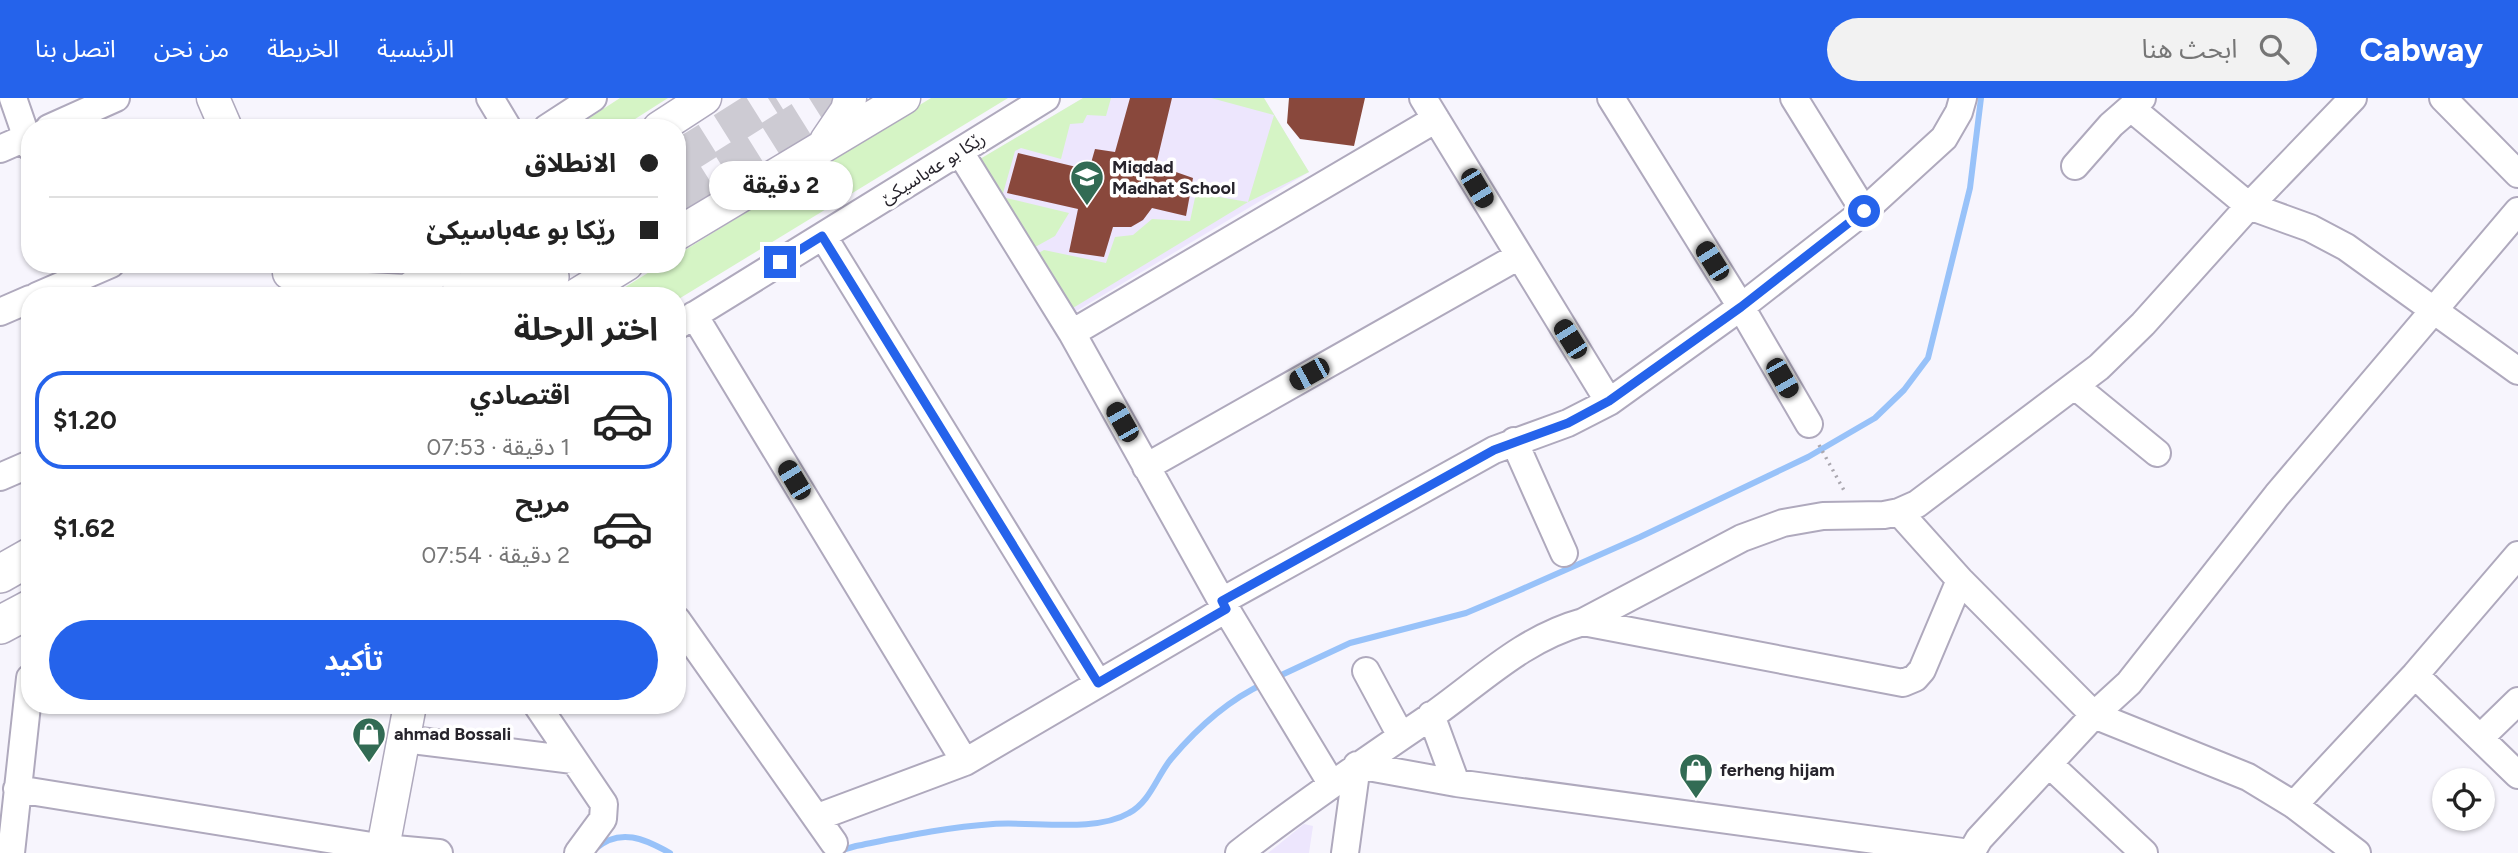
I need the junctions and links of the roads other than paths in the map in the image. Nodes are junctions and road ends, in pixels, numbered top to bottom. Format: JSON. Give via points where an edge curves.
{"nodes":[{"id":1,"x":13,"y":98,"type":"edge"},
{"id":2,"x":116,"y":98,"type":"edge"},
{"id":3,"x":213,"y":98,"type":"edge"},
{"id":4,"x":490,"y":98,"type":"edge"},
{"id":5,"x":593,"y":98,"type":"edge"},
{"id":6,"x":705,"y":98,"type":"edge"},
{"id":7,"x":850,"y":98,"type":"edge"},
{"id":8,"x":904,"y":98,"type":"edge"},
{"id":9,"x":1046,"y":98,"type":"edge"},
{"id":10,"x":1611,"y":98,"type":"edge"},
{"id":11,"x":1794,"y":98,"type":"edge"},
{"id":12,"x":1964,"y":98,"type":"edge"},
{"id":13,"x":2353,"y":98,"type":"edge"},
{"id":14,"x":2443,"y":98,"type":"edge"},
{"id":15,"x":2136,"y":103,"type":"edge"},
{"id":16,"x":1429,"y":109,"type":"edge"},
{"id":17,"x":24,"y":119,"type":"edge"},
{"id":18,"x":72,"y":119,"type":"edge"},
{"id":19,"x":222,"y":119,"type":"edge"},
{"id":20,"x":503,"y":119,"type":"edge"},
{"id":21,"x":561,"y":119,"type":"edge"},
{"id":22,"x":673,"y":119,"type":"edge"},
{"id":23,"x":21,"y":142,"type":"edge"},
{"id":24,"x":821,"y":148,"type":"junction"},
{"id":25,"x":0,"y":149,"type":"edge"},
{"id":26,"x":960,"y":152,"type":"junction"},
{"id":27,"x":2075,"y":166,"type":"dead end"},
{"id":28,"x":2518,"y":174,"type":"edge"},
{"id":29,"x":2249,"y":206,"type":"junction"},
{"id":30,"x":1864,"y":211,"type":"junction"},
{"id":31,"x":2518,"y":211,"type":"edge"},
{"id":32,"x":686,"y":229,"type":"edge"},
{"id":33,"x":822,"y":236,"type":"junction"},
{"id":34,"x":1519,"y":256,"type":"junction"},
{"id":35,"x":434,"y":273,"type":"edge"},
{"id":36,"x":496,"y":273,"type":"edge"},
{"id":37,"x":600,"y":273,"type":"edge"},
{"id":38,"x":294,"y":274,"type":"edge"},
{"id":39,"x":79,"y":279,"type":"edge"},
{"id":40,"x":59,"y":287,"type":"edge"},
{"id":41,"x":343,"y":287,"type":"edge"},
{"id":42,"x":412,"y":287,"type":"edge"},
{"id":43,"x":473,"y":287,"type":"edge"},
{"id":44,"x":558,"y":287,"type":"edge"},
{"id":45,"x":21,"y":303,"type":"edge"},
{"id":46,"x":1741,"y":307,"type":"junction"},
{"id":47,"x":2432,"y":310,"type":"junction"},
{"id":48,"x":0,"y":312,"type":"edge"},
{"id":49,"x":686,"y":321,"type":"edge"},
{"id":50,"x":1072,"y":333,"type":"junction"},
{"id":51,"x":2518,"y":371,"type":"edge"},
{"id":52,"x":2075,"y":386,"type":"junction"},
{"id":53,"x":1609,"y":401,"type":"junction"},
{"id":54,"x":1812,"y":432,"type":"road end"},
{"id":55,"x":1514,"y":440,"type":"junction"},
{"id":56,"x":2157,"y":453,"type":"dead end"},
{"id":57,"x":1146,"y":467,"type":"junction"},
{"id":58,"x":21,"y":468,"type":"edge"},
{"id":59,"x":0,"y":477,"type":"edge"},
{"id":60,"x":1899,"y":512,"type":"junction"},
{"id":61,"x":1563,"y":553,"type":"dead end"},
{"id":62,"x":2518,"y":555,"type":"edge"},
{"id":63,"x":21,"y":562,"type":"edge"},
{"id":64,"x":0,"y":574,"type":"edge"},
{"id":65,"x":1960,"y":580,"type":"junction"},
{"id":66,"x":1224,"y":605,"type":"junction"},
{"id":67,"x":1583,"y":622,"type":"junction"},
{"id":68,"x":686,"y":633,"type":"edge"},
{"id":69,"x":1366,"y":671,"type":"dead end"},
{"id":70,"x":2415,"y":675,"type":"junction"},
{"id":71,"x":1098,"y":683,"type":"junction"},
{"id":72,"x":2518,"y":701,"type":"edge"},
{"id":73,"x":26,"y":714,"type":"edge"},
{"id":74,"x":408,"y":714,"type":"edge"},
{"id":75,"x":543,"y":714,"type":"edge"},
{"id":76,"x":1432,"y":715,"type":"junction"},
{"id":77,"x":2094,"y":715,"type":"junction"},
{"id":78,"x":1401,"y":736,"type":"junction"},
{"id":79,"x":2480,"y":738,"type":"junction"},
{"id":80,"x":404,"y":739,"type":"junction"},
{"id":81,"x":573,"y":760,"type":"junction"},
{"id":82,"x":964,"y":762,"type":"junction"},
{"id":83,"x":2049,"y":764,"type":"junction"},
{"id":84,"x":1357,"y":765,"type":"junction"},
{"id":85,"x":2518,"y":775,"type":"edge"},
{"id":86,"x":1331,"y":783,"type":"junction"},
{"id":87,"x":1456,"y":783,"type":"junction"},
{"id":88,"x":18,"y":789,"type":"junction"},
{"id":89,"x":2294,"y":805,"type":"junction"},
{"id":90,"x":818,"y":817,"type":"junction"},
{"id":91,"x":834,"y":844,"type":"dead end"},
{"id":92,"x":383,"y":850,"type":"edge"},
{"id":93,"x":11,"y":853,"type":"edge"},
{"id":94,"x":439,"y":853,"type":"edge"},
{"id":95,"x":578,"y":853,"type":"edge"},
{"id":96,"x":1239,"y":853,"type":"edge"},
{"id":97,"x":1345,"y":853,"type":"edge"},
{"id":98,"x":1971,"y":853,"type":"edge"},
{"id":99,"x":2144,"y":853,"type":"edge"},
{"id":100,"x":2357,"y":853,"type":"edge"}],
"edges":[{"from":1,"to":17,"type":"street"},
{"from":2,"to":18,"type":"street"},
{"from":3,"to":19,"type":"main road"},
{"from":4,"to":20,"type":"street"},
{"from":5,"to":21,"type":"street"},
{"from":6,"to":22,"type":"main road"},
{"from":7,"to":24,"type":"main road"},
{"from":8,"to":24,"type":"main road"},
{"from":9,"to":26,"type":"street","name":"رێكا بو عه‌باسيكێ"},
{"from":10,"to":46,"type":"street"},
{"from":11,"to":30,"type":"street"},
{"from":12,"to":30,"type":"street","via":[[1944,138]]},
{"from":13,"to":29,"type":"street"},
{"from":14,"to":28,"type":"street"},
{"from":15,"to":27,"type":"street"},
{"from":15,"to":29,"type":"street"},
{"from":16,"to":34,"type":"street"},
{"from":16,"to":50,"type":"street"},
{"from":23,"to":25,"type":"street"},
{"from":24,"to":32,"type":"main road"},
{"from":26,"to":33,"type":"street","name":"رێكا بو عه‌باسيكێ"},
{"from":26,"to":50,"type":"street"},
{"from":29,"to":47,"type":"street","via":[[2346,247]]},
{"from":29,"to":52,"type":"street","via":[[2143,324]]},
{"from":30,"to":46,"type":"street"},
{"from":31,"to":47,"type":"street"},
{"from":33,"to":49,"type":"street","name":"رێكا بو عه‌باسيكێ"},
{"from":33,"to":71,"type":"street"},
{"from":34,"to":53,"type":"street"},
{"from":34,"to":57,"type":"street"},
{"from":35,"to":42,"type":"main road"},
{"from":36,"to":43,"type":"highway"},
{"from":37,"to":44,"type":"main road"},
{"from":38,"to":41,"type":"main road"},
{"from":39,"to":40,"type":"street"},
{"from":45,"to":48,"type":"street"},
{"from":46,"to":53,"type":"street"},
{"from":46,"to":54,"type":"street"},
{"from":47,"to":51,"type":"street"},
{"from":47,"to":77,"type":"street","via":[[2277,495],[2129,683]]},
{"from":49,"to":82,"type":"street"},
{"from":50,"to":57,"type":"street"},
{"from":52,"to":56,"type":"street"},
{"from":52,"to":60,"type":"street","via":[[1917,504]]},
{"from":53,"to":55,"type":"street","via":[[1568,423]]},
{"from":55,"to":61,"type":"street"},
{"from":55,"to":66,"type":"street"},
{"from":57,"to":66,"type":"street"},
{"from":58,"to":59,"type":"street"},
{"from":60,"to":65,"type":"street"},
{"from":60,"to":67,"type":"street","via":[[1783,523],[1742,538]]},
{"from":62,"to":70,"type":"street"},
{"from":63,"to":64,"type":"highway"},
{"from":65,"to":67,"type":"street","via":[[1922,670],[1903,683]]},
{"from":65,"to":77,"type":"street"},
{"from":66,"to":71,"type":"street"},
{"from":66,"to":86,"type":"street"},
{"from":67,"to":76,"type":"street","via":[[1522,648]]},
{"from":68,"to":90,"type":"street"},
{"from":69,"to":78,"type":"street"},
{"from":70,"to":79,"type":"street"},
{"from":70,"to":89,"type":"street"},
{"from":71,"to":82,"type":"street"},
{"from":72,"to":79,"type":"street"},
{"from":73,"to":88,"type":"street"},
{"from":74,"to":80,"type":"main road"},
{"from":75,"to":81,"type":"street"},
{"from":76,"to":78,"type":"street"},
{"from":76,"to":87,"type":"street"},
{"from":77,"to":83,"type":"street"},
{"from":77,"to":89,"type":"street","via":[[2248,777]]},
{"from":78,"to":84,"type":"street"},
{"from":79,"to":85,"type":"street"},
{"from":80,"to":81,"type":"street"},
{"from":80,"to":92,"type":"main road"},
{"from":81,"to":95,"type":"street","via":[[600,797],[605,812]]},
{"from":82,"to":90,"type":"street"},
{"from":83,"to":98,"type":"street"},
{"from":83,"to":99,"type":"street"},
{"from":84,"to":86,"type":"street"},
{"from":84,"to":87,"type":"street"},
{"from":84,"to":97,"type":"street"},
{"from":86,"to":96,"type":"street"},
{"from":87,"to":98,"type":"street"},
{"from":88,"to":92,"type":"street"},
{"from":88,"to":93,"type":"street"},
{"from":89,"to":100,"type":"street"},
{"from":90,"to":91,"type":"street"},
{"from":92,"to":94,"type":"street"}]}
